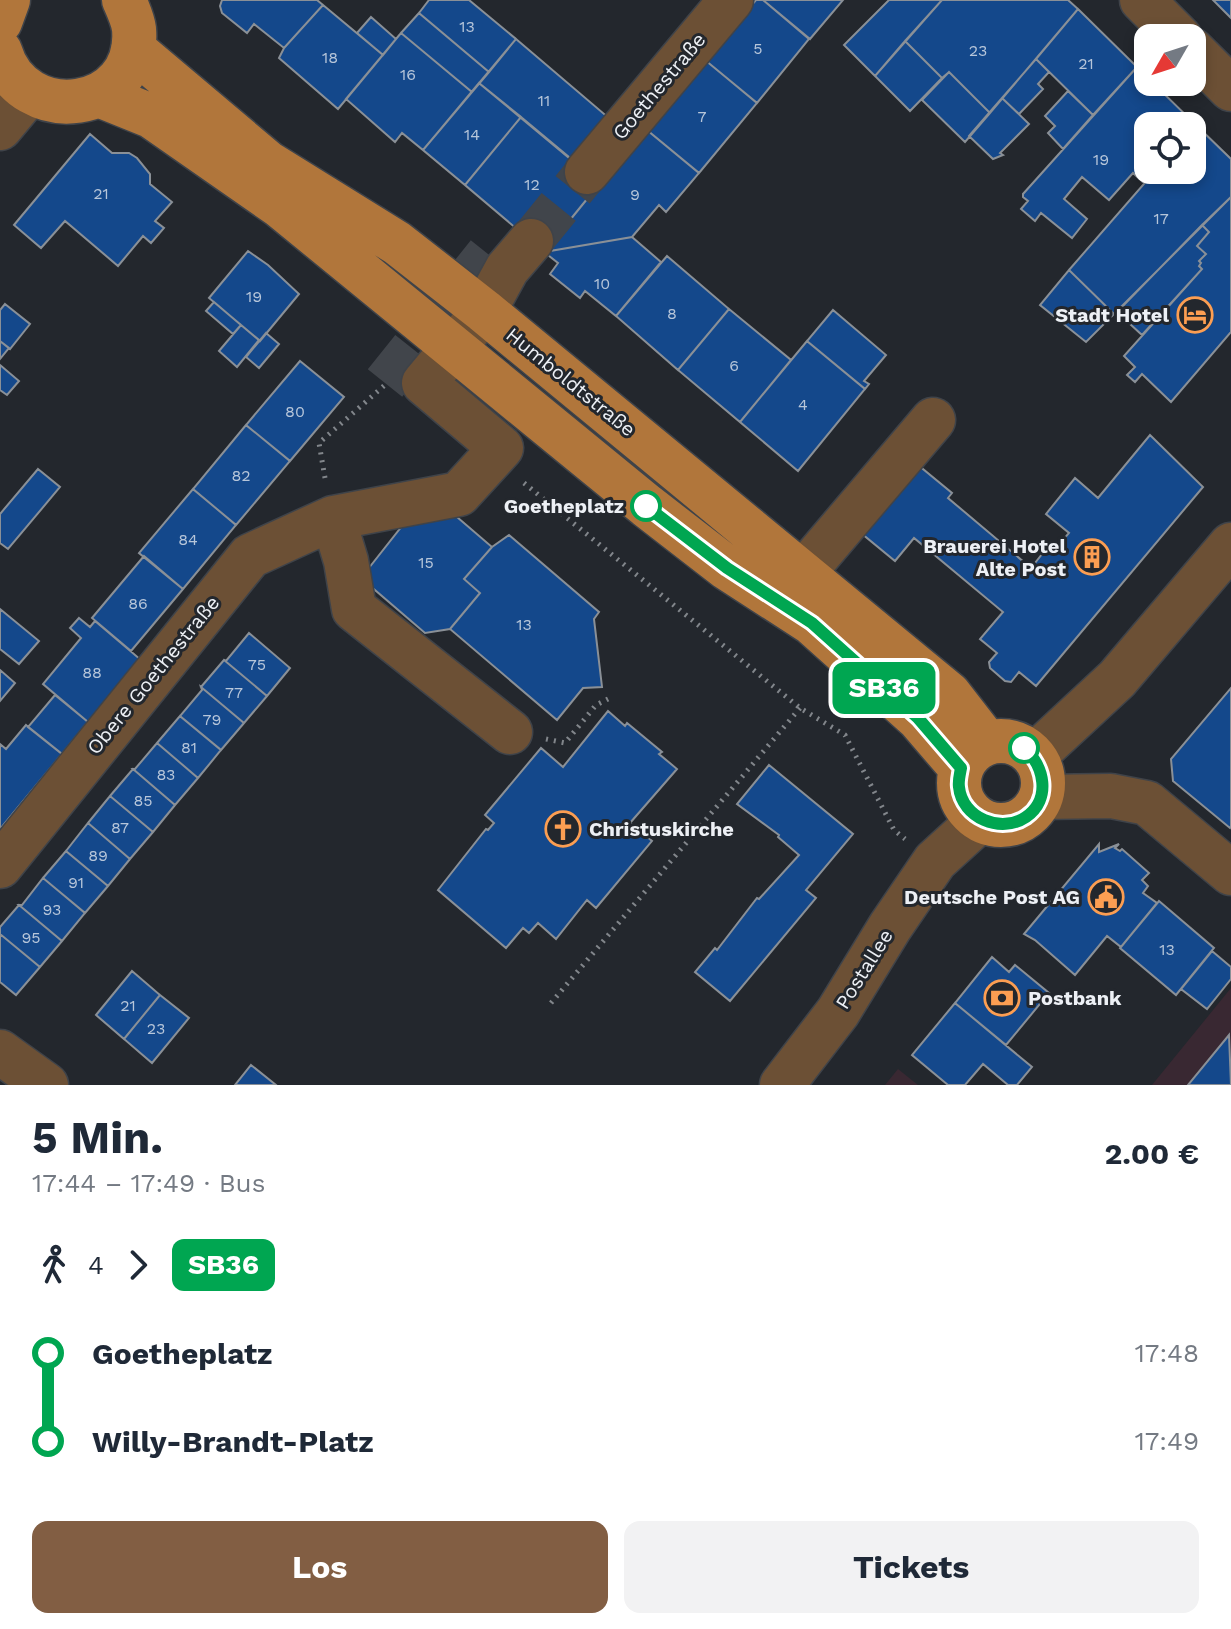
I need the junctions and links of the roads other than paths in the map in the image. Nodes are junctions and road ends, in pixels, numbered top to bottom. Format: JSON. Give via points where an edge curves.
{"nodes":[{"id":1,"x":124,"y":0,"type":"edge"},
{"id":2,"x":731,"y":0,"type":"edge"},
{"id":3,"x":1142,"y":0,"type":"edge"},
{"id":4,"x":2,"y":18,"type":"edge"},
{"id":5,"x":1166,"y":24,"type":"edge"},
{"id":6,"x":133,"y":49,"type":"junction"},
{"id":7,"x":1206,"y":64,"type":"edge"},
{"id":8,"x":1231,"y":89,"type":"edge"},
{"id":9,"x":30,"y":92,"type":"junction"},
{"id":10,"x":99,"y":95,"type":"junction"},
{"id":11,"x":0,"y":128,"type":"edge"},
{"id":12,"x":587,"y":172,"type":"tunnel mouth"},
{"id":13,"x":531,"y":241,"type":"tunnel mouth"},
{"id":14,"x":484,"y":311,"type":"junction"},
{"id":15,"x":452,"y":348,"type":"junction"},
{"id":16,"x":933,"y":420,"type":"dead end"},
{"id":17,"x":333,"y":518,"type":"junction"},
{"id":18,"x":1231,"y":545,"type":"edge"},
{"id":19,"x":803,"y":573,"type":"junction"},
{"id":20,"x":510,"y":732,"type":"road end"},
{"id":21,"x":974,"y":756,"type":"junction"},
{"id":22,"x":1038,"y":776,"type":"junction"},
{"id":23,"x":980,"y":820,"type":"junction"},
{"id":24,"x":0,"y":866,"type":"edge"},
{"id":25,"x":1231,"y":873,"type":"edge"},
{"id":26,"x":0,"y":1052,"type":"edge"},
{"id":27,"x":46,"y":1085,"type":"edge"},
{"id":28,"x":782,"y":1085,"type":"edge"}],
"edges":[{"from":1,"to":6,"type":"main road","via":[[134,28]]},
{"from":2,"to":12,"type":"street","name":"Goethestraße"},
{"from":3,"to":5,"type":"street"},
{"from":4,"to":9,"type":"main road","via":[[12,77]]},
{"from":6,"to":10,"type":"main road","via":[[126,70]]},
{"from":6,"to":14,"type":"main road","name":"Humboldtstraße","via":[[268,163],[397,243]]},
{"from":7,"to":8,"type":"street"},
{"from":9,"to":10,"type":"main road","via":[[59,103]]},
{"from":9,"to":11,"type":"street"},
{"from":10,"to":15,"type":"main road","via":[[151,116],[280,206]]},
{"from":13,"to":14,"type":"street","via":[[507,269]]},
{"from":14,"to":15,"type":"street"},
{"from":14,"to":19,"type":"main road","name":"Humboldtstraße"},
{"from":15,"to":17,"type":"street","via":[[424,383],[501,448],[459,494]]},
{"from":15,"to":21,"type":"main road","via":[[692,542],[812,623],[918,718]]},
{"from":16,"to":19,"type":"street"},
{"from":17,"to":20,"type":"street","via":[[354,609]]},
{"from":17,"to":24,"type":"street","name":"Obere Goethestraße","via":[[250,556]]},
{"from":18,"to":22,"type":"street"},
{"from":19,"to":21,"type":"main road","name":"Humboldtstraße","via":[[949,694]]},
{"from":21,"to":22,"type":"main road","via":[[1004,741],[1021,745]]},
{"from":21,"to":23,"type":"main road","via":[[959,788],[966,806]]},
{"from":22,"to":23,"type":"main road","via":[[1027,816],[1004,825]]},
{"from":22,"to":25,"type":"street","via":[[1147,803]]},
{"from":23,"to":28,"type":"street","name":"Postallee","via":[[935,861],[838,1012]]},
{"from":26,"to":27,"type":"street"}]}
